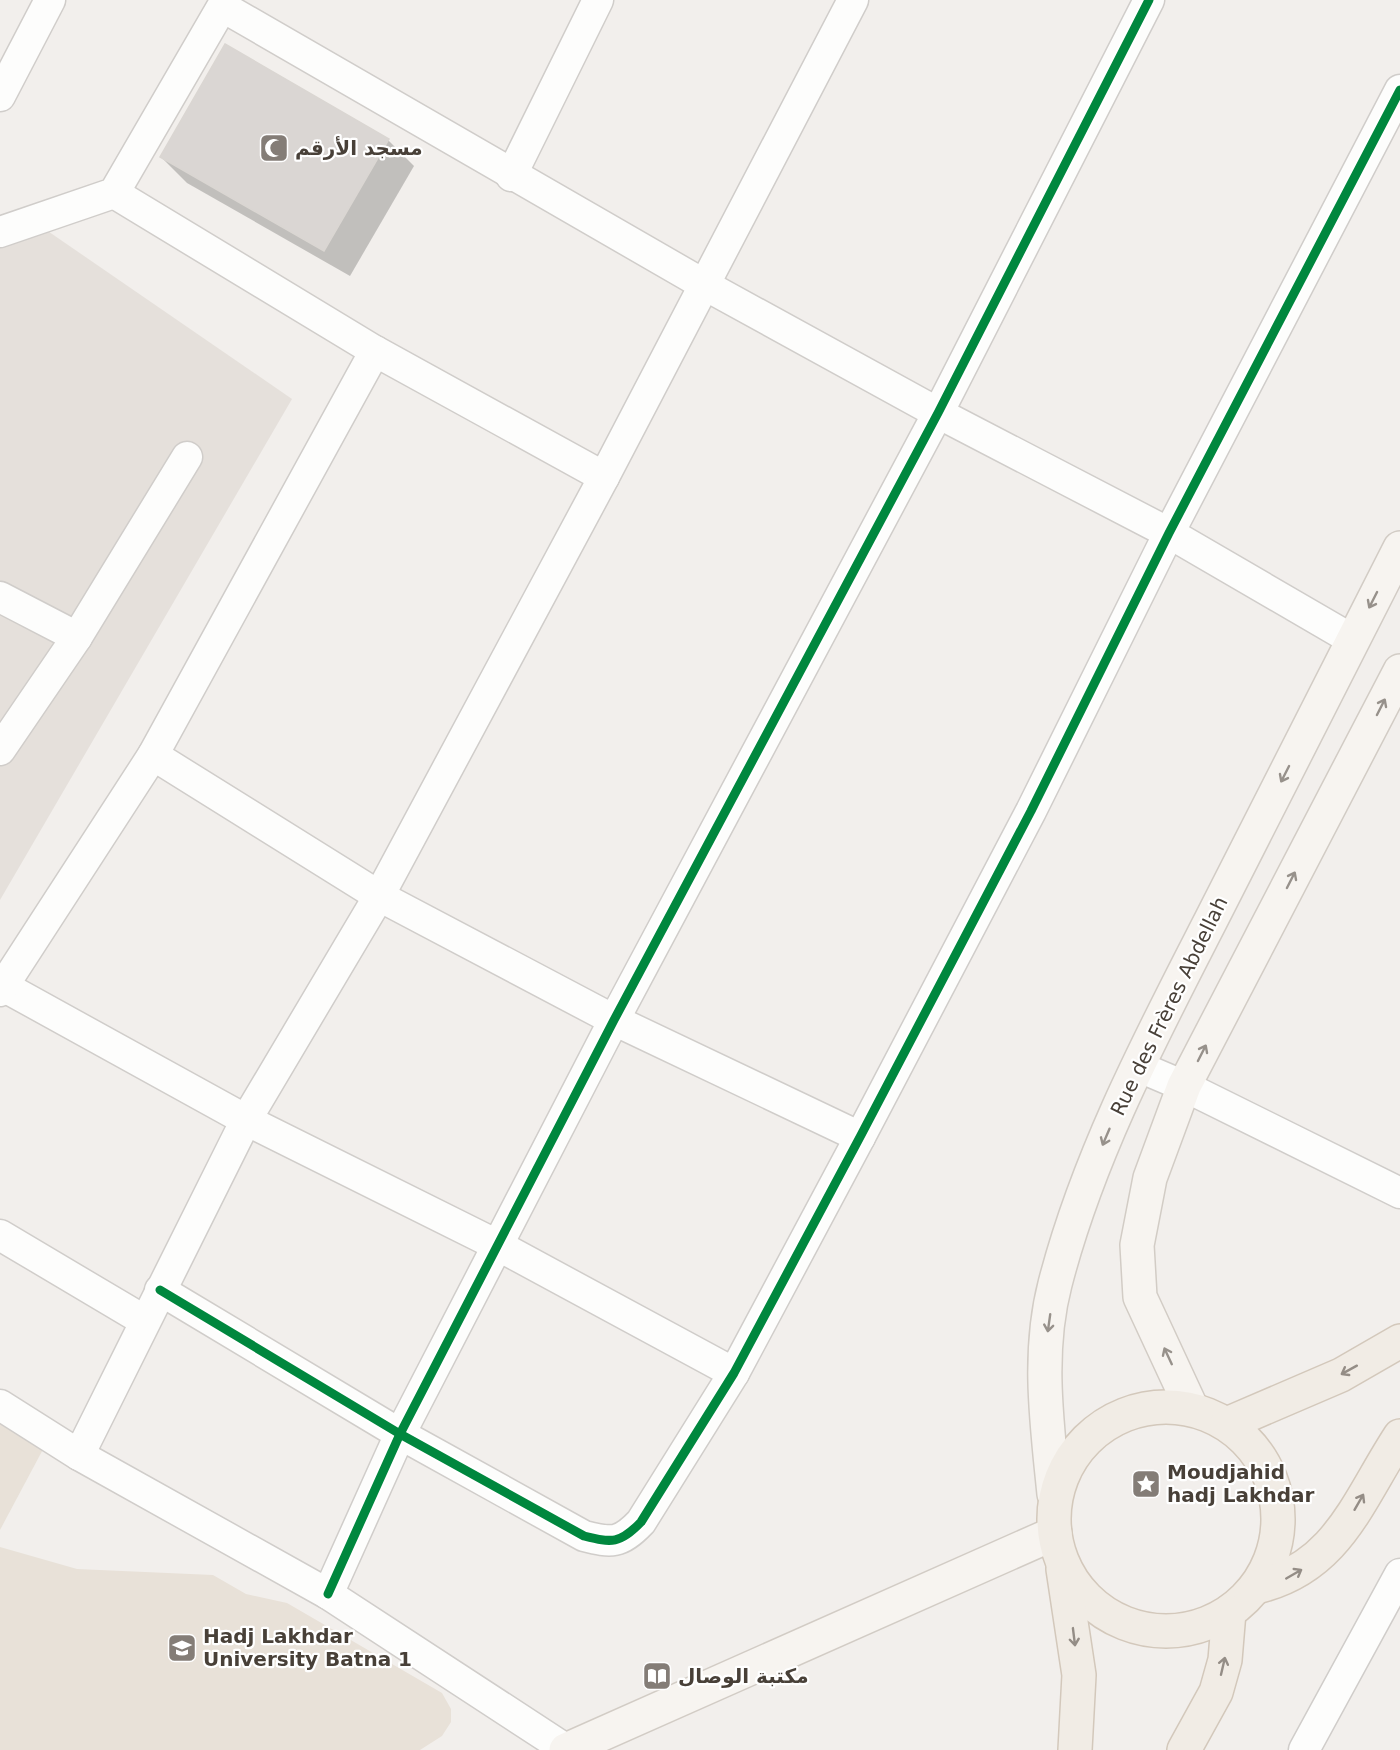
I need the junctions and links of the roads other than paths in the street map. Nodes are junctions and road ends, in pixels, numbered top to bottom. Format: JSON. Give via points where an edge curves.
{"nodes":[{"id":1,"x":50,"y":0,"type":"edge"},
{"id":2,"x":598,"y":0,"type":"edge"},
{"id":3,"x":853,"y":0,"type":"edge"},
{"id":4,"x":1149,"y":0,"type":"edge"},
{"id":5,"x":224,"y":3,"type":"edge"},
{"id":6,"x":1400,"y":90,"type":"edge"},
{"id":7,"x":0,"y":96,"type":"edge"},
{"id":8,"x":511,"y":176,"type":"junction"},
{"id":9,"x":114,"y":193,"type":"junction"},
{"id":10,"x":0,"y":232,"type":"edge"},
{"id":11,"x":703,"y":284,"type":"junction"},
{"id":12,"x":375,"y":351,"type":"junction"},
{"id":13,"x":938,"y":413,"type":"junction"},
{"id":14,"x":188,"y":457,"type":"dead end"},
{"id":15,"x":604,"y":477,"type":"junction"},
{"id":16,"x":1169,"y":533,"type":"junction"},
{"id":17,"x":1400,"y":548,"type":"edge"},
{"id":18,"x":0,"y":597,"type":"edge"},
{"id":19,"x":77,"y":637,"type":"junction"},
{"id":20,"x":1353,"y":640,"type":"junction"},
{"id":21,"x":1400,"y":671,"type":"edge"},
{"id":22,"x":0,"y":750,"type":"edge"},
{"id":23,"x":153,"y":755,"type":"junction"},
{"id":24,"x":379,"y":896,"type":"junction"},
{"id":25,"x":1,"y":989,"type":"edge"},
{"id":26,"x":614,"y":1020,"type":"junction"},
{"id":27,"x":1137,"y":1066,"type":"junction"},
{"id":28,"x":1184,"y":1086,"type":"junction"},
{"id":29,"x":246,"y":1120,"type":"junction"},
{"id":30,"x":860,"y":1137,"type":"junction"},
{"id":31,"x":1399,"y":1189,"type":"edge"},
{"id":32,"x":0,"y":1234,"type":"edge"},
{"id":33,"x":499,"y":1246,"type":"junction"},
{"id":34,"x":160,"y":1290,"type":"junction"},
{"id":35,"x":145,"y":1321,"type":"junction"},
{"id":36,"x":1400,"y":1341,"type":"edge"},
{"id":37,"x":734,"y":1373,"type":"junction"},
{"id":38,"x":0,"y":1406,"type":"edge"},
{"id":39,"x":1192,"y":1409,"type":"junction"},
{"id":40,"x":1227,"y":1424,"type":"junction"},
{"id":41,"x":400,"y":1434,"type":"junction"},
{"id":42,"x":1400,"y":1436,"type":"edge"},
{"id":43,"x":79,"y":1455,"type":"junction"},
{"id":44,"x":1054,"y":1494,"type":"junction"},
{"id":45,"x":1058,"y":1546,"type":"junction"},
{"id":46,"x":1400,"y":1574,"type":"edge"},
{"id":47,"x":1256,"y":1587,"type":"junction"},
{"id":48,"x":328,"y":1594,"type":"junction"},
{"id":49,"x":1229,"y":1612,"type":"junction"},
{"id":50,"x":1390,"y":1618,"type":"edge"},
{"id":51,"x":566,"y":1750,"type":"edge"},
{"id":52,"x":1075,"y":1750,"type":"edge"},
{"id":53,"x":1184,"y":1750,"type":"edge"},
{"id":54,"x":1304,"y":1750,"type":"edge"}],
"edges":[{"from":1,"to":7,"type":"street"},
{"from":2,"to":8,"type":"street"},
{"from":3,"to":11,"type":"street"},
{"from":4,"to":13,"type":"street"},
{"from":5,"to":8,"type":"street"},
{"from":5,"to":9,"type":"street"},
{"from":6,"to":16,"type":"street"},
{"from":8,"to":11,"type":"street"},
{"from":9,"to":10,"type":"street"},
{"from":9,"to":12,"type":"street"},
{"from":11,"to":13,"type":"street"},
{"from":11,"to":15,"type":"street"},
{"from":12,"to":15,"type":"street"},
{"from":12,"to":23,"type":"street"},
{"from":13,"to":16,"type":"street"},
{"from":13,"to":26,"type":"street"},
{"from":14,"to":19,"type":"street"},
{"from":15,"to":24,"type":"street"},
{"from":16,"to":20,"type":"street"},
{"from":16,"to":30,"type":"street","via":[[1031,811]]},
{"from":17,"to":20,"type":"main road","name":"Rue des Frères Abdellah","one_way":true},
{"from":18,"to":19,"type":"street"},
{"from":19,"to":22,"type":"street"},
{"from":20,"to":27,"type":"main road","name":"Rue des Frères Abdellah","one_way":true},
{"from":28,"to":21,"type":"main road","one_way":true},
{"from":23,"to":24,"type":"street"},
{"from":23,"to":25,"type":"street"},
{"from":24,"to":26,"type":"street"},
{"from":24,"to":29,"type":"street"},
{"from":25,"to":29,"type":"street"},
{"from":26,"to":30,"type":"street"},
{"from":26,"to":33,"type":"street"},
{"from":27,"to":28,"type":"street"},
{"from":27,"to":44,"type":"main road","name":"Rue des Frères Abdellah","one_way":true,"via":[[1093,1168],[1055,1286],[1044,1398]]},
{"from":28,"to":31,"type":"street"},
{"from":39,"to":28,"type":"main road","one_way":true,"via":[[1140,1297],[1137,1245],[1150,1178]]},
{"from":29,"to":33,"type":"street"},
{"from":29,"to":34,"type":"street"},
{"from":30,"to":37,"type":"street"},
{"from":32,"to":35,"type":"street"},
{"from":33,"to":37,"type":"street"},
{"from":33,"to":41,"type":"street"},
{"from":34,"to":35,"type":"street"},
{"from":34,"to":41,"type":"street"},
{"from":35,"to":43,"type":"street"},
{"from":36,"to":40,"type":"main road","one_way":true,"via":[[1341,1375]]},
{"from":37,"to":41,"type":"street","via":[[640,1522],[627,1536],[608,1542],[584,1536]]},
{"from":38,"to":43,"type":"street"},
{"from":39,"to":40,"type":"main road"},
{"from":39,"to":44,"type":"main road","via":[[1146,1409],[1124,1415],[1094,1433],[1071,1459]]},
{"from":40,"to":47,"type":"main road","via":[[1255,1448],[1273,1481],[1279,1517],[1274,1554]]},
{"from":41,"to":48,"type":"street"},
{"from":47,"to":42,"type":"main road","one_way":true,"via":[[1282,1581],[1327,1550]]},
{"from":43,"to":48,"type":"street"},
{"from":44,"to":45,"type":"main road"},
{"from":45,"to":49,"type":"main road","via":[[1077,1587],[1101,1611],[1132,1626],[1165,1631],[1198,1626]]},
{"from":45,"to":51,"type":"main road"},
{"from":45,"to":52,"type":"main road","one_way":true,"via":[[1079,1675]]},
{"from":46,"to":50,"type":"street"},
{"from":47,"to":49,"type":"main road"},
{"from":48,"to":51,"type":"street"},
{"from":53,"to":49,"type":"main road","one_way":true,"via":[[1216,1692],[1225,1660]]},
{"from":50,"to":54,"type":"street"}]}
